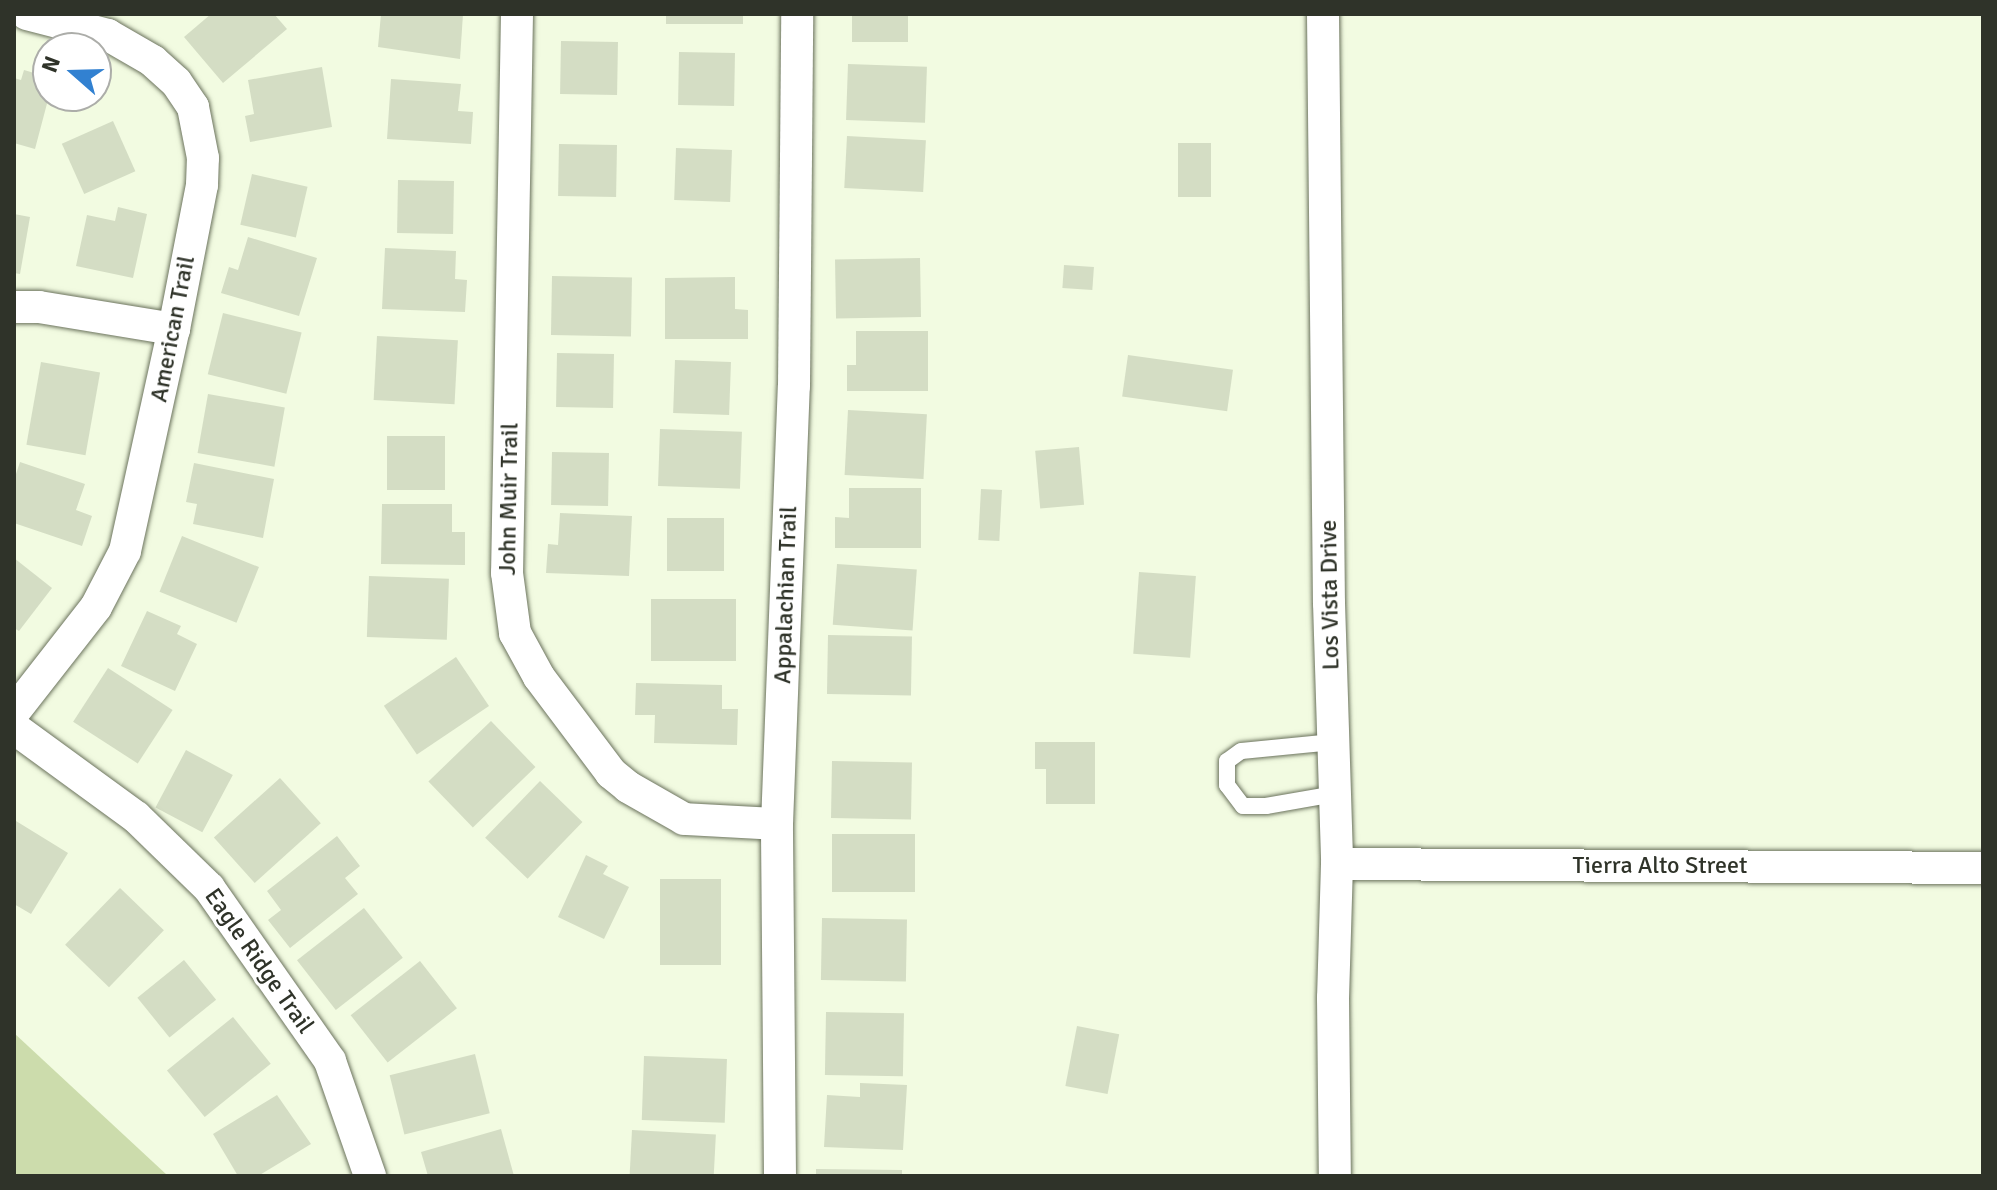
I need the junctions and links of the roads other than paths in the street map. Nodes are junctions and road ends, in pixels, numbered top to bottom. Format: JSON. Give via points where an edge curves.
{"nodes":[{"id":1,"x":27,"y":14,"type":"edge"},
{"id":2,"x":517,"y":14,"type":"edge"},
{"id":3,"x":797,"y":14,"type":"edge"},
{"id":4,"x":1323,"y":14,"type":"edge"},
{"id":5,"x":14,"y":307,"type":"edge"},
{"id":6,"x":174,"y":329,"type":"junction"},
{"id":7,"x":14,"y":712,"type":"edge"},
{"id":8,"x":14,"y":728,"type":"edge"},
{"id":9,"x":1333,"y":742,"type":"junction"},
{"id":10,"x":1334,"y":794,"type":"junction"},
{"id":11,"x":777,"y":824,"type":"junction"},
{"id":12,"x":1337,"y":864,"type":"junction"},
{"id":13,"x":1983,"y":868,"type":"edge"},
{"id":14,"x":370,"y":1176,"type":"edge"},
{"id":15,"x":780,"y":1176,"type":"edge"},
{"id":16,"x":1335,"y":1176,"type":"edge"}],
"edges":[{"from":1,"to":6,"type":"street","name":"American Trail","via":[[78,25],[133,47],[176,82],[193,107],[203,158],[202,185]]},
{"from":2,"to":11,"type":"street","name":"John Muir Trail","via":[[507,573],[515,633],[539,677],[611,773],[628,787],[684,819]]},
{"from":3,"to":11,"type":"street","name":"Appalachian Trail","via":[[794,386]]},
{"from":4,"to":9,"type":"street","name":"Los Vista Drive"},
{"from":5,"to":6,"type":"street"},
{"from":6,"to":7,"type":"street","name":"American Trail","via":[[125,551],[96,607]]},
{"from":8,"to":14,"type":"street","name":"Eagle Ridge Trail","via":[[136,817],[209,888],[330,1061]]},
{"from":9,"to":10,"type":"street","name":"Los Vista Drive"},
{"from":9,"to":10,"type":"lane","via":[[1241,751],[1227,761],[1227,785],[1243,806]]},
{"from":10,"to":12,"type":"street","name":"Los Vista Drive"},
{"from":11,"to":15,"type":"street","name":"Appalachian Trail"},
{"from":12,"to":13,"type":"street","name":"Tierra Alto Street"},
{"from":12,"to":16,"type":"street","name":"Los Vista Drive"}]}
